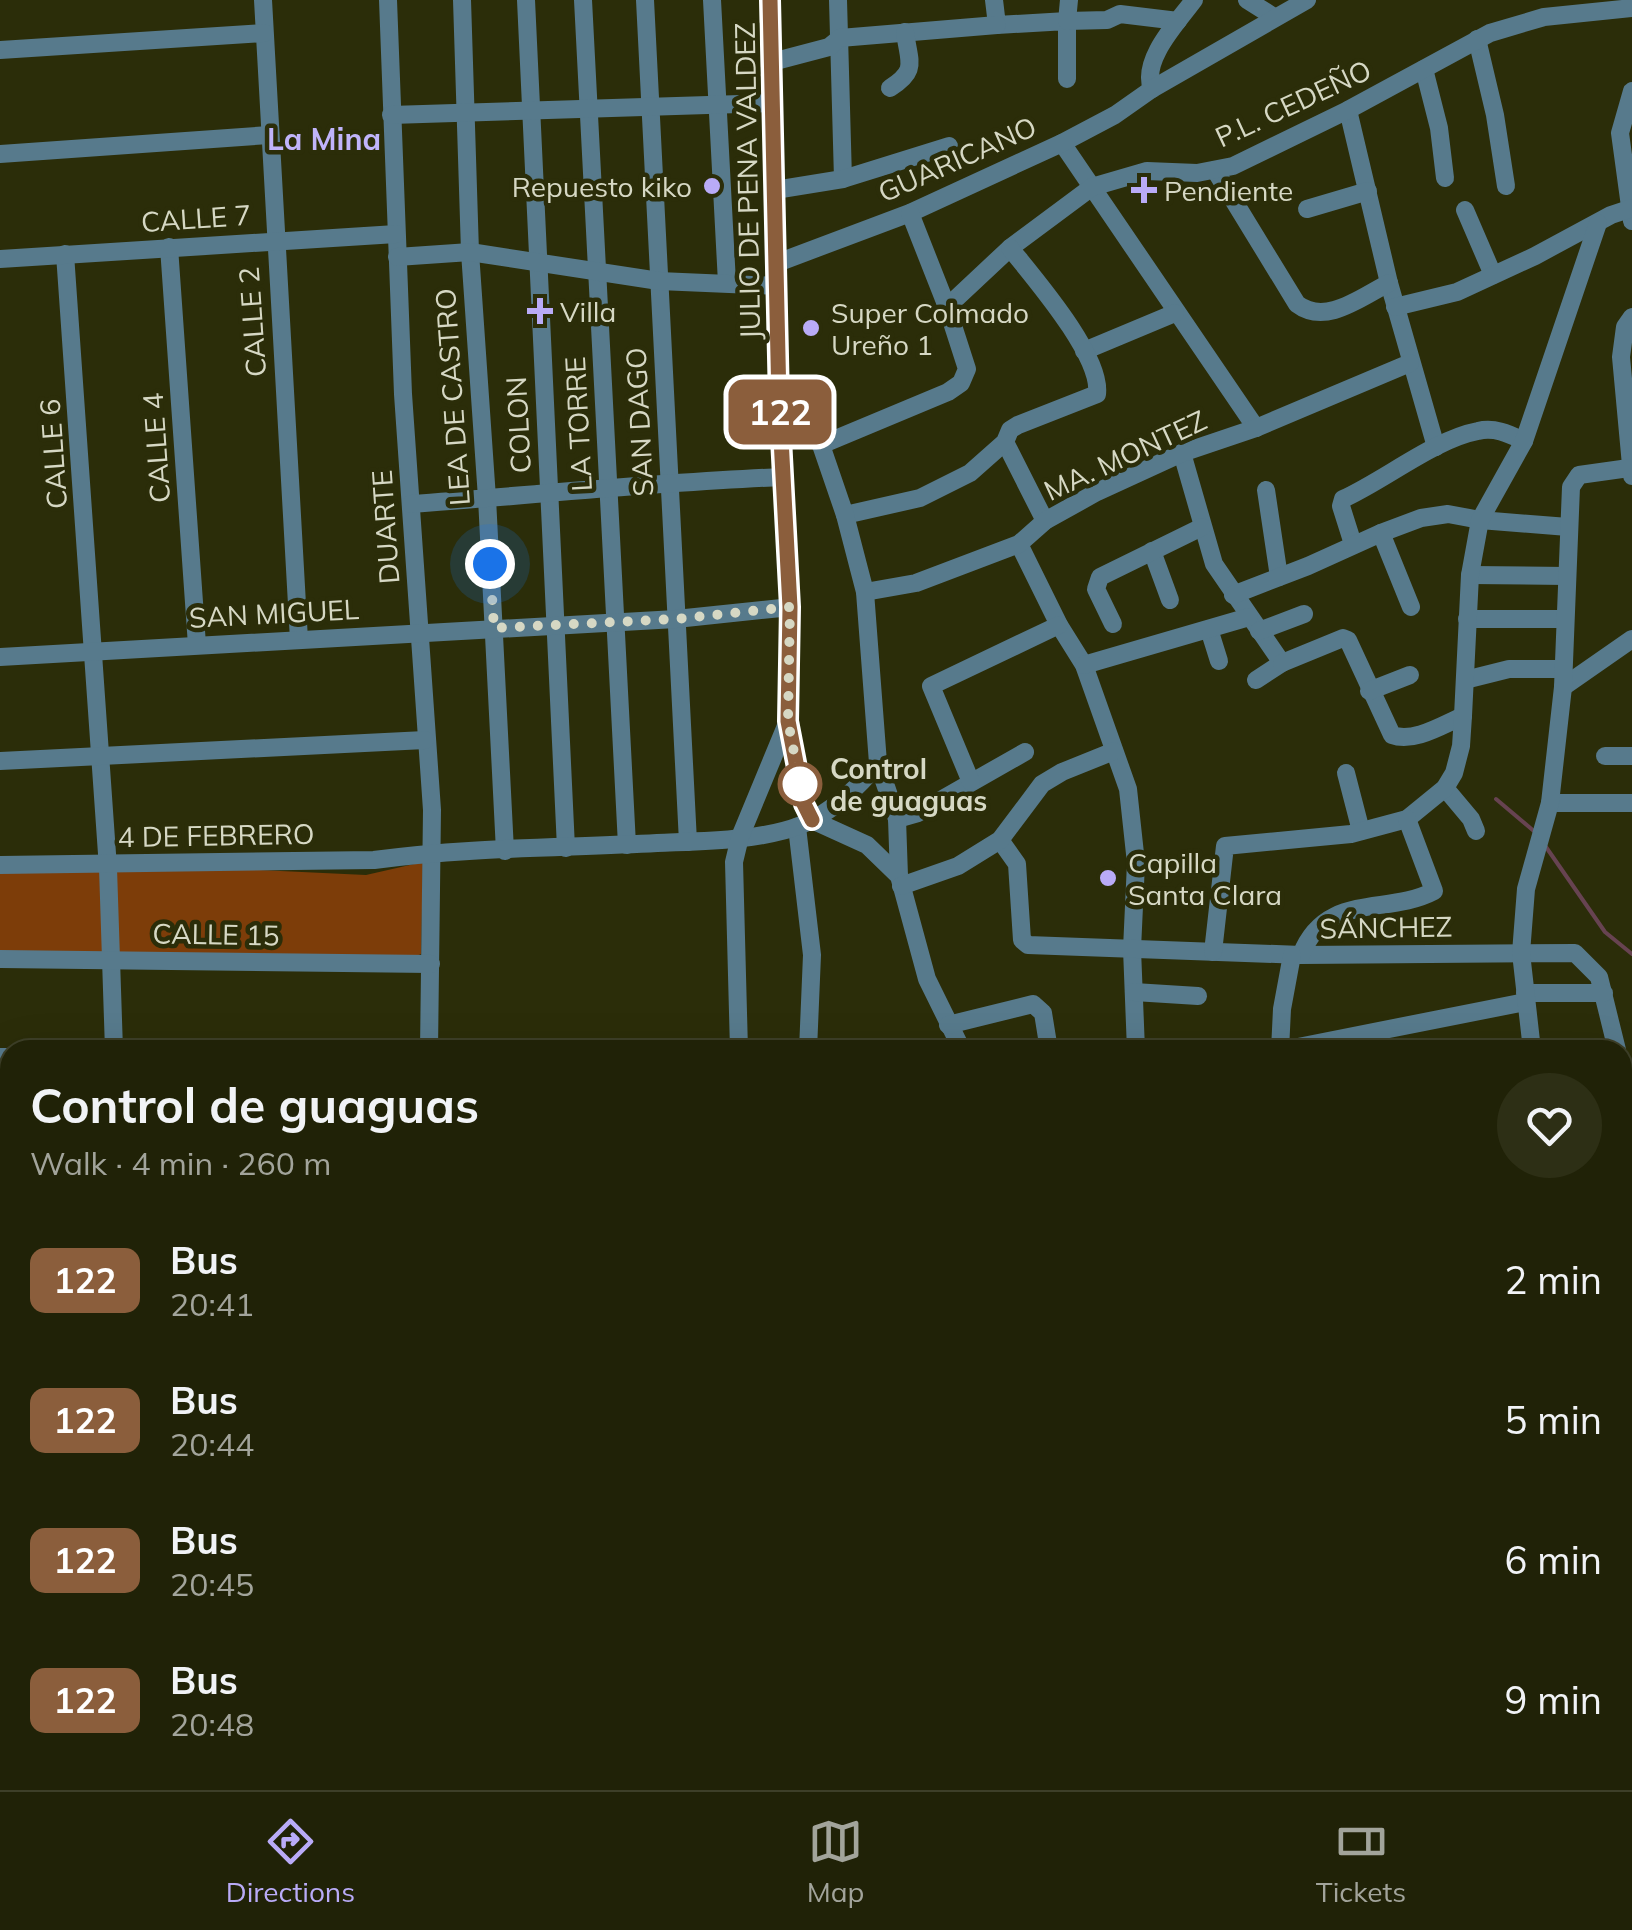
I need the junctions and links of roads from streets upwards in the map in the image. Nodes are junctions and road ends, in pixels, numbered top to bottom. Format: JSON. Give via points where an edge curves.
{"nodes":[{"id":1,"x":263,"y":0,"type":"edge"},
{"id":2,"x":388,"y":0,"type":"edge"},
{"id":3,"x":462,"y":0,"type":"edge"},
{"id":4,"x":526,"y":0,"type":"edge"},
{"id":5,"x":583,"y":0,"type":"edge"},
{"id":6,"x":645,"y":0,"type":"edge"},
{"id":7,"x":712,"y":0,"type":"edge"},
{"id":8,"x":770,"y":0,"type":"edge"},
{"id":9,"x":838,"y":0,"type":"edge"},
{"id":10,"x":994,"y":0,"type":"edge"},
{"id":11,"x":1069,"y":0,"type":"edge"},
{"id":12,"x":1194,"y":0,"type":"edge"},
{"id":13,"x":1247,"y":0,"type":"edge"},
{"id":14,"x":1307,"y":0,"type":"edge"},
{"id":15,"x":1632,"y":8,"type":"edge"},
{"id":16,"x":1274,"y":17,"type":"junction"},
{"id":17,"x":1067,"y":21,"type":"junction"},
{"id":18,"x":1178,"y":21,"type":"junction"},
{"id":19,"x":997,"y":25,"type":"junction"},
{"id":20,"x":905,"y":32,"type":"junction"},
{"id":21,"x":264,"y":33,"type":"junction"},
{"id":22,"x":840,"y":38,"type":"junction"},
{"id":23,"x":1477,"y":39,"type":"junction"},
{"id":24,"x":0,"y":50,"type":"edge"},
{"id":25,"x":772,"y":62,"type":"junction"},
{"id":26,"x":1424,"y":69,"type":"junction"},
{"id":27,"x":1067,"y":79,"type":"dead end"},
{"id":28,"x":890,"y":88,"type":"dead end"},
{"id":29,"x":1152,"y":89,"type":"junction"},
{"id":30,"x":1632,"y":91,"type":"edge"},
{"id":31,"x":773,"y":103,"type":"junction"},
{"id":32,"x":718,"y":105,"type":"junction"},
{"id":33,"x":650,"y":108,"type":"junction"},
{"id":34,"x":589,"y":110,"type":"junction"},
{"id":35,"x":1348,"y":110,"type":"junction"},
{"id":36,"x":531,"y":112,"type":"junction"},
{"id":37,"x":468,"y":114,"type":"junction"},
{"id":38,"x":390,"y":115,"type":"junction"},
{"id":39,"x":270,"y":136,"type":"junction"},
{"id":40,"x":1062,"y":143,"type":"junction"},
{"id":41,"x":949,"y":146,"type":"dead end"},
{"id":42,"x":0,"y":154,"type":"edge"},
{"id":43,"x":1215,"y":170,"type":"junction"},
{"id":44,"x":1445,"y":178,"type":"dead end"},
{"id":45,"x":842,"y":179,"type":"junction"},
{"id":46,"x":1506,"y":186,"type":"dead end"},
{"id":47,"x":1092,"y":187,"type":"junction"},
{"id":48,"x":775,"y":190,"type":"junction"},
{"id":49,"x":1368,"y":191,"type":"junction"},
{"id":50,"x":1307,"y":209,"type":"dead end"},
{"id":51,"x":1465,"y":210,"type":"dead end"},
{"id":52,"x":1631,"y":212,"type":"edge"},
{"id":53,"x":910,"y":213,"type":"junction"},
{"id":54,"x":1598,"y":224,"type":"junction"},
{"id":55,"x":396,"y":234,"type":"junction"},
{"id":56,"x":275,"y":240,"type":"junction"},
{"id":57,"x":169,"y":247,"type":"junction"},
{"id":58,"x":1010,"y":248,"type":"junction"},
{"id":59,"x":470,"y":252,"type":"junction"},
{"id":60,"x":66,"y":254,"type":"junction"},
{"id":61,"x":397,"y":258,"type":"junction"},
{"id":62,"x":0,"y":259,"type":"edge"},
{"id":63,"x":538,"y":262,"type":"junction"},
{"id":64,"x":778,"y":263,"type":"junction"},
{"id":65,"x":598,"y":274,"type":"junction"},
{"id":66,"x":1492,"y":275,"type":"junction"},
{"id":67,"x":659,"y":281,"type":"junction"},
{"id":68,"x":726,"y":283,"type":"junction"},
{"id":69,"x":1388,"y":284,"type":"junction"},
{"id":70,"x":778,"y":286,"type":"junction"},
{"id":71,"x":947,"y":307,"type":"junction"},
{"id":72,"x":1395,"y":307,"type":"junction"},
{"id":73,"x":1175,"y":312,"type":"junction"},
{"id":74,"x":1632,"y":317,"type":"edge"},
{"id":75,"x":1084,"y":351,"type":"junction"},
{"id":76,"x":1410,"y":364,"type":"junction"},
{"id":77,"x":779,"y":401,"type":"junction"},
{"id":78,"x":1256,"y":428,"type":"junction"},
{"id":79,"x":1524,"y":440,"type":"junction"},
{"id":80,"x":1005,"y":442,"type":"junction"},
{"id":81,"x":821,"y":444,"type":"junction"},
{"id":82,"x":1436,"y":447,"type":"junction"},
{"id":83,"x":1182,"y":454,"type":"junction"},
{"id":84,"x":1630,"y":472,"type":"edge"},
{"id":85,"x":783,"y":477,"type":"junction"},
{"id":86,"x":669,"y":482,"type":"junction"},
{"id":87,"x":609,"y":490,"type":"junction"},
{"id":88,"x":1266,"y":490,"type":"dead end"},
{"id":89,"x":549,"y":494,"type":"junction"},
{"id":90,"x":487,"y":498,"type":"junction"},
{"id":91,"x":411,"y":504,"type":"junction"},
{"id":92,"x":845,"y":515,"type":"junction"},
{"id":93,"x":1480,"y":520,"type":"junction"},
{"id":94,"x":1046,"y":521,"type":"junction"},
{"id":95,"x":1202,"y":527,"type":"junction"},
{"id":96,"x":1568,"y":527,"type":"junction"},
{"id":97,"x":1381,"y":533,"type":"junction"},
{"id":98,"x":1019,"y":544,"type":"junction"},
{"id":99,"x":1353,"y":544,"type":"junction"},
{"id":100,"x":1152,"y":551,"type":"junction"},
{"id":101,"x":1470,"y":575,"type":"junction"},
{"id":102,"x":1567,"y":576,"type":"junction"},
{"id":103,"x":1278,"y":577,"type":"junction"},
{"id":104,"x":865,"y":592,"type":"junction"},
{"id":105,"x":1233,"y":595,"type":"junction"},
{"id":106,"x":1170,"y":600,"type":"dead end"},
{"id":107,"x":790,"y":607,"type":"junction"},
{"id":108,"x":1410,"y":607,"type":"dead end"},
{"id":109,"x":1304,"y":614,"type":"dead end"},
{"id":110,"x":676,"y":619,"type":"junction"},
{"id":111,"x":1565,"y":619,"type":"junction"},
{"id":112,"x":1467,"y":620,"type":"junction"},
{"id":113,"x":616,"y":621,"type":"junction"},
{"id":114,"x":1113,"y":624,"type":"dead end"},
{"id":115,"x":1254,"y":624,"type":"junction"},
{"id":116,"x":555,"y":625,"type":"junction"},
{"id":117,"x":1059,"y":625,"type":"junction"},
{"id":118,"x":494,"y":628,"type":"junction"},
{"id":119,"x":1209,"y":629,"type":"junction"},
{"id":120,"x":421,"y":633,"type":"junction"},
{"id":121,"x":1632,"y":639,"type":"edge"},
{"id":122,"x":300,"y":640,"type":"junction"},
{"id":123,"x":197,"y":645,"type":"junction"},
{"id":124,"x":95,"y":652,"type":"junction"},
{"id":125,"x":0,"y":656,"type":"edge"},
{"id":126,"x":1218,"y":661,"type":"dead end"},
{"id":127,"x":1282,"y":664,"type":"junction"},
{"id":128,"x":1084,"y":665,"type":"junction"},
{"id":129,"x":1410,"y":675,"type":"dead end"},
{"id":130,"x":1563,"y":678,"type":"junction"},
{"id":131,"x":1256,"y":680,"type":"dead end"},
{"id":132,"x":1465,"y":680,"type":"junction"},
{"id":133,"x":1369,"y":691,"type":"junction"},
{"id":134,"x":1464,"y":716,"type":"junction"},
{"id":135,"x":788,"y":721,"type":"junction"},
{"id":136,"x":425,"y":740,"type":"junction"},
{"id":137,"x":1114,"y":751,"type":"junction"},
{"id":138,"x":1025,"y":752,"type":"dead end"},
{"id":139,"x":1604,"y":756,"type":"dead end"},
{"id":140,"x":1632,"y":756,"type":"edge"},
{"id":141,"x":101,"y":759,"type":"junction"},
{"id":142,"x":0,"y":762,"type":"edge"},
{"id":143,"x":878,"y":763,"type":"junction"},
{"id":144,"x":1346,"y":773,"type":"dead end"},
{"id":145,"x":972,"y":782,"type":"junction"},
{"id":146,"x":1445,"y":788,"type":"junction"},
{"id":147,"x":1632,"y":803,"type":"edge"},
{"id":148,"x":1547,"y":812,"type":"junction"},
{"id":149,"x":1407,"y":818,"type":"junction"},
{"id":150,"x":897,"y":819,"type":"junction"},
{"id":151,"x":804,"y":823,"type":"junction"},
{"id":152,"x":1360,"y":831,"type":"junction"},
{"id":153,"x":1476,"y":831,"type":"dead end"},
{"id":154,"x":740,"y":837,"type":"junction"},
{"id":155,"x":1000,"y":840,"type":"junction"},
{"id":156,"x":688,"y":842,"type":"junction"},
{"id":157,"x":627,"y":845,"type":"junction"},
{"id":158,"x":566,"y":848,"type":"junction"},
{"id":159,"x":504,"y":851,"type":"junction"},
{"id":160,"x":432,"y":852,"type":"junction"},
{"id":161,"x":108,"y":863,"type":"junction"},
{"id":162,"x":0,"y":865,"type":"edge"},
{"id":163,"x":900,"y":881,"type":"junction"},
{"id":164,"x":1132,"y":949,"type":"junction"},
{"id":165,"x":1213,"y":952,"type":"junction"},
{"id":166,"x":1521,"y":953,"type":"junction"},
{"id":167,"x":1296,"y":955,"type":"junction"},
{"id":168,"x":0,"y":958,"type":"edge"},
{"id":169,"x":112,"y":959,"type":"junction"},
{"id":170,"x":431,"y":964,"type":"junction"},
{"id":171,"x":1134,"y":992,"type":"junction"},
{"id":172,"x":1604,"y":993,"type":"junction"},
{"id":173,"x":1198,"y":996,"type":"dead end"},
{"id":174,"x":1525,"y":998,"type":"junction"},
{"id":175,"x":948,"y":1024,"type":"junction"},
{"id":176,"x":114,"y":1040,"type":"edge"},
{"id":177,"x":429,"y":1040,"type":"edge"},
{"id":178,"x":740,"y":1040,"type":"edge"},
{"id":179,"x":808,"y":1040,"type":"edge"},
{"id":180,"x":957,"y":1040,"type":"edge"},
{"id":181,"x":1047,"y":1040,"type":"edge"},
{"id":182,"x":1136,"y":1040,"type":"edge"},
{"id":183,"x":1282,"y":1040,"type":"edge"},
{"id":184,"x":1329,"y":1040,"type":"edge"},
{"id":185,"x":1531,"y":1040,"type":"edge"},
{"id":186,"x":1615,"y":1040,"type":"edge"}],
"edges":[{"from":1,"to":21,"type":"street","name":"CALLE 2"},
{"from":2,"to":38,"type":"street","name":"DUARTE"},
{"from":3,"to":37,"type":"street","name":"LEA DE CASTRO"},
{"from":4,"to":36,"type":"street","name":"COLON"},
{"from":5,"to":34,"type":"street","name":"LA TORRE"},
{"from":6,"to":33,"type":"street","name":"SAN DAGO"},
{"from":7,"to":32,"type":"street"},
{"from":8,"to":25,"type":"street","name":"JULIO DE PENA VALDEZ"},
{"from":9,"to":22,"type":"street"},
{"from":10,"to":19,"type":"street"},
{"from":11,"to":17,"type":"street"},
{"from":12,"to":18,"type":"street"},
{"from":13,"to":16,"type":"street"},
{"from":14,"to":16,"type":"street","name":"GUARICANO"},
{"from":15,"to":23,"type":"street","name":"P.L. CEDEÑO","via":[[1544,17]]},
{"from":16,"to":29,"type":"street","name":"GUARICANO"},
{"from":17,"to":18,"type":"street","via":[[1120,14]]},
{"from":17,"to":19,"type":"street"},
{"from":17,"to":27,"type":"street"},
{"from":18,"to":29,"type":"street","via":[[1152,63]]},
{"from":19,"to":20,"type":"street"},
{"from":20,"to":22,"type":"street"},
{"from":20,"to":28,"type":"street","via":[[910,70]]},
{"from":21,"to":24,"type":"street"},
{"from":21,"to":39,"type":"street","name":"CALLE 2"},
{"from":22,"to":25,"type":"street"},
{"from":22,"to":45,"type":"street"},
{"from":23,"to":26,"type":"street","name":"P.L. CEDEÑO"},
{"from":23,"to":46,"type":"street"},
{"from":25,"to":31,"type":"street","name":"JULIO DE PENA VALDEZ"},
{"from":26,"to":35,"type":"street","name":"P.L. CEDEÑO"},
{"from":26,"to":44,"type":"street"},
{"from":29,"to":40,"type":"street","name":"GUARICANO"},
{"from":30,"to":52,"type":"street","via":[[1620,134]]},
{"from":31,"to":32,"type":"street"},
{"from":31,"to":48,"type":"street","name":"JULIO DE PENA VALDEZ"},
{"from":32,"to":33,"type":"street"},
{"from":32,"to":68,"type":"street"},
{"from":33,"to":34,"type":"street"},
{"from":33,"to":67,"type":"street","name":"SAN DAGO"},
{"from":34,"to":36,"type":"street"},
{"from":34,"to":65,"type":"street","name":"LA TORRE"},
{"from":35,"to":43,"type":"street","name":"P.L. CEDEÑO"},
{"from":35,"to":49,"type":"street"},
{"from":36,"to":37,"type":"street"},
{"from":36,"to":63,"type":"street","name":"COLON"},
{"from":37,"to":38,"type":"street"},
{"from":37,"to":59,"type":"street","name":"LEA DE CASTRO"},
{"from":38,"to":55,"type":"street","name":"DUARTE"},
{"from":39,"to":42,"type":"street"},
{"from":39,"to":56,"type":"street","name":"CALLE 2"},
{"from":40,"to":47,"type":"street"},
{"from":40,"to":53,"type":"street","name":"GUARICANO"},
{"from":41,"to":45,"type":"street"},
{"from":43,"to":47,"type":"street","name":"P.L. CEDEÑO","via":[[1147,172]]},
{"from":43,"to":69,"type":"street","via":[[1307,312],[1340,308]]},
{"from":45,"to":48,"type":"street"},
{"from":47,"to":58,"type":"street","name":"P.L. CEDEÑO"},
{"from":47,"to":73,"type":"street"},
{"from":48,"to":64,"type":"street","name":"JULIO DE PENA VALDEZ"},
{"from":49,"to":50,"type":"street"},
{"from":49,"to":69,"type":"street"},
{"from":51,"to":66,"type":"street"},
{"from":52,"to":54,"type":"street"},
{"from":53,"to":64,"type":"street","name":"GUARICANO"},
{"from":53,"to":71,"type":"street"},
{"from":54,"to":66,"type":"street"},
{"from":54,"to":79,"type":"street"},
{"from":55,"to":56,"type":"street","name":"CALLE 7"},
{"from":55,"to":61,"type":"street","name":"DUARTE"},
{"from":56,"to":57,"type":"street","name":"CALLE 7"},
{"from":56,"to":122,"type":"street","name":"CALLE 2"},
{"from":57,"to":60,"type":"street","name":"CALLE 7"},
{"from":57,"to":123,"type":"street","name":"CALLE 4"},
{"from":58,"to":71,"type":"street","name":"P.L. CEDEÑO"},
{"from":58,"to":75,"type":"street"},
{"from":59,"to":61,"type":"street"},
{"from":59,"to":63,"type":"street"},
{"from":59,"to":90,"type":"street","name":"LEA DE CASTRO"},
{"from":60,"to":62,"type":"street","name":"CALLE 7"},
{"from":60,"to":124,"type":"street","name":"CALLE 6"},
{"from":61,"to":91,"type":"street","name":"DUARTE"},
{"from":63,"to":65,"type":"street"},
{"from":63,"to":89,"type":"street","name":"COLON"},
{"from":64,"to":70,"type":"street","name":"JULIO DE PENA VALDEZ"},
{"from":65,"to":67,"type":"street"},
{"from":65,"to":87,"type":"street","name":"LA TORRE"},
{"from":66,"to":72,"type":"street","via":[[1445,296]]},
{"from":67,"to":68,"type":"street"},
{"from":67,"to":86,"type":"street","name":"SAN DAGO"},
{"from":68,"to":70,"type":"street"},
{"from":69,"to":72,"type":"street"},
{"from":70,"to":77,"type":"street","name":"JULIO DE PENA VALDEZ"},
{"from":71,"to":81,"type":"street","via":[[967,369],[961,382]]},
{"from":72,"to":76,"type":"street"},
{"from":73,"to":75,"type":"street"},
{"from":73,"to":78,"type":"street"},
{"from":74,"to":84,"type":"street","via":[[1621,357]]},
{"from":75,"to":80,"type":"street","via":[[1098,394],[1018,425]]},
{"from":76,"to":78,"type":"street","name":"MA. MONTEZ"},
{"from":76,"to":82,"type":"street"},
{"from":77,"to":81,"type":"street"},
{"from":77,"to":85,"type":"street","name":"JULIO DE PENA VALDEZ"},
{"from":78,"to":83,"type":"street","name":"MA. MONTEZ"},
{"from":79,"to":82,"type":"street","via":[[1478,430]]},
{"from":79,"to":93,"type":"street"},
{"from":80,"to":92,"type":"street","via":[[970,473],[920,498]]},
{"from":80,"to":94,"type":"street"},
{"from":81,"to":92,"type":"street"},
{"from":82,"to":99,"type":"street","via":[[1343,499]]},
{"from":83,"to":94,"type":"street","name":"MA. MONTEZ"},
{"from":83,"to":95,"type":"street"},
{"from":84,"to":96,"type":"street","via":[[1579,475]]},
{"from":85,"to":86,"type":"street"},
{"from":85,"to":107,"type":"street","name":"JULIO DE PENA VALDEZ"},
{"from":86,"to":87,"type":"street"},
{"from":86,"to":110,"type":"street","name":"SAN DAGO"},
{"from":87,"to":89,"type":"street"},
{"from":87,"to":113,"type":"street","name":"LA TORRE"},
{"from":88,"to":103,"type":"street"},
{"from":89,"to":90,"type":"street"},
{"from":89,"to":116,"type":"street","name":"COLON"},
{"from":90,"to":91,"type":"street"},
{"from":90,"to":118,"type":"street","name":"LEA DE CASTRO"},
{"from":91,"to":120,"type":"street","name":"DUARTE"},
{"from":92,"to":104,"type":"street"},
{"from":93,"to":96,"type":"street"},
{"from":93,"to":97,"type":"street","via":[[1435,515]]},
{"from":93,"to":101,"type":"street"},
{"from":94,"to":98,"type":"street","name":"MA. MONTEZ"},
{"from":95,"to":100,"type":"street"},
{"from":95,"to":105,"type":"street"},
{"from":96,"to":102,"type":"street"},
{"from":97,"to":99,"type":"street"},
{"from":97,"to":108,"type":"street"},
{"from":98,"to":104,"type":"street","name":"MA. MONTEZ","via":[[916,583]]},
{"from":98,"to":117,"type":"street"},
{"from":99,"to":103,"type":"street"},
{"from":100,"to":106,"type":"street"},
{"from":100,"to":114,"type":"street","via":[[1096,582]]},
{"from":101,"to":102,"type":"street"},
{"from":101,"to":112,"type":"street"},
{"from":102,"to":111,"type":"street"},
{"from":103,"to":105,"type":"street"},
{"from":104,"to":143,"type":"street"},
{"from":105,"to":115,"type":"street"},
{"from":107,"to":110,"type":"street","name":"SAN MIGUEL"},
{"from":107,"to":135,"type":"street","name":"JULIO DE PENA VALDEZ"},
{"from":109,"to":115,"type":"street"},
{"from":110,"to":113,"type":"street","name":"SAN MIGUEL"},
{"from":110,"to":156,"type":"street","name":"SAN DAGO"},
{"from":111,"to":112,"type":"street"},
{"from":111,"to":130,"type":"street"},
{"from":112,"to":132,"type":"street"},
{"from":113,"to":116,"type":"street","name":"SAN MIGUEL"},
{"from":113,"to":157,"type":"street","name":"LA TORRE"},
{"from":115,"to":119,"type":"street"},
{"from":115,"to":127,"type":"street"},
{"from":116,"to":118,"type":"street","name":"SAN MIGUEL"},
{"from":116,"to":158,"type":"street","name":"COLON"},
{"from":117,"to":128,"type":"street"},
{"from":117,"to":145,"type":"street","via":[[934,683],[931,690]]},
{"from":118,"to":120,"type":"street","name":"SAN MIGUEL"},
{"from":118,"to":159,"type":"street","name":"LEA DE CASTRO"},
{"from":119,"to":126,"type":"street"},
{"from":119,"to":128,"type":"street"},
{"from":120,"to":122,"type":"street","name":"SAN MIGUEL"},
{"from":120,"to":136,"type":"street","name":"DUARTE"},
{"from":121,"to":130,"type":"street"},
{"from":122,"to":123,"type":"street","name":"SAN MIGUEL"},
{"from":123,"to":124,"type":"street","name":"SAN MIGUEL"},
{"from":124,"to":125,"type":"street","name":"SAN MIGUEL"},
{"from":124,"to":141,"type":"street","name":"CALLE 6"},
{"from":127,"to":131,"type":"street"},
{"from":127,"to":133,"type":"street","via":[[1343,638]]},
{"from":128,"to":137,"type":"street"},
{"from":129,"to":133,"type":"street"},
{"from":130,"to":132,"type":"street","via":[[1509,669]]},
{"from":130,"to":148,"type":"street"},
{"from":132,"to":134,"type":"street"},
{"from":133,"to":134,"type":"street","via":[[1392,735],[1401,738]]},
{"from":134,"to":146,"type":"street"},
{"from":135,"to":151,"type":"street","name":"JULIO DE PENA VALDEZ"},
{"from":135,"to":154,"type":"street","name":"JULIO DE PENA VALDEZ"},
{"from":136,"to":141,"type":"street"},
{"from":136,"to":160,"type":"street","name":"DUARTE"},
{"from":137,"to":155,"type":"street","via":[[1042,784]]},
{"from":137,"to":164,"type":"street","via":[[1128,789],[1136,863]]},
{"from":138,"to":145,"type":"street"},
{"from":139,"to":140,"type":"street"},
{"from":141,"to":142,"type":"street"},
{"from":141,"to":161,"type":"street","name":"CALLE 6"},
{"from":143,"to":150,"type":"street"},
{"from":143,"to":151,"type":"street","via":[[861,784]]},
{"from":144,"to":152,"type":"street"},
{"from":145,"to":150,"type":"street"},
{"from":146,"to":149,"type":"street"},
{"from":146,"to":153,"type":"street"},
{"from":147,"to":148,"type":"street"},
{"from":148,"to":166,"type":"street","via":[[1526,890]]},
{"from":149,"to":152,"type":"street"},
{"from":149,"to":167,"type":"street","via":[[1434,892],[1327,920]]},
{"from":150,"to":163,"type":"street"},
{"from":151,"to":154,"type":"street","name":"4 DE FEBRERO"},
{"from":151,"to":163,"type":"street","via":[[867,845]]},
{"from":151,"to":179,"type":"street","name":"JULIO DE PENA VALDEZ","via":[[812,955]]},
{"from":152,"to":165,"type":"street","via":[[1225,846]]},
{"from":154,"to":156,"type":"street","name":"4 DE FEBRERO"},
{"from":154,"to":178,"type":"street","name":"JULIO DE PENA VALDEZ","via":[[734,862]]},
{"from":155,"to":163,"type":"street","via":[[958,866]]},
{"from":155,"to":164,"type":"street","name":"SÁNCHEZ","via":[[1017,864],[1022,940]]},
{"from":156,"to":157,"type":"street","name":"4 DE FEBRERO"},
{"from":157,"to":158,"type":"street","name":"4 DE FEBRERO"},
{"from":158,"to":159,"type":"street","name":"4 DE FEBRERO"},
{"from":159,"to":160,"type":"street","name":"4 DE FEBRERO"},
{"from":160,"to":161,"type":"street","name":"4 DE FEBRERO","via":[[374,860]]},
{"from":160,"to":170,"type":"street","name":"DUARTE"},
{"from":161,"to":162,"type":"street","name":"4 DE FEBRERO"},
{"from":161,"to":169,"type":"street","name":"CALLE 6"},
{"from":163,"to":175,"type":"street","via":[[927,979]]},
{"from":164,"to":165,"type":"street","name":"SÁNCHEZ"},
{"from":164,"to":171,"type":"street"},
{"from":165,"to":167,"type":"street","name":"SÁNCHEZ"},
{"from":166,"to":167,"type":"street","name":"SÁNCHEZ"},
{"from":166,"to":172,"type":"street","name":"SÁNCHEZ","via":[[1575,954]]},
{"from":166,"to":174,"type":"street"},
{"from":167,"to":183,"type":"street","via":[[1282,1009]]},
{"from":168,"to":169,"type":"street","name":"CALLE 15"},
{"from":169,"to":170,"type":"street","name":"CALLE 15"},
{"from":169,"to":176,"type":"street","name":"CALLE 6"},
{"from":170,"to":177,"type":"street","name":"DUARTE"},
{"from":171,"to":173,"type":"street"},
{"from":171,"to":182,"type":"street"},
{"from":172,"to":174,"type":"street"},
{"from":172,"to":186,"type":"street"},
{"from":174,"to":184,"type":"street"},
{"from":174,"to":185,"type":"street"},
{"from":175,"to":180,"type":"street"},
{"from":175,"to":181,"type":"street","via":[[1033,1004],[1042,1012]]}]}
